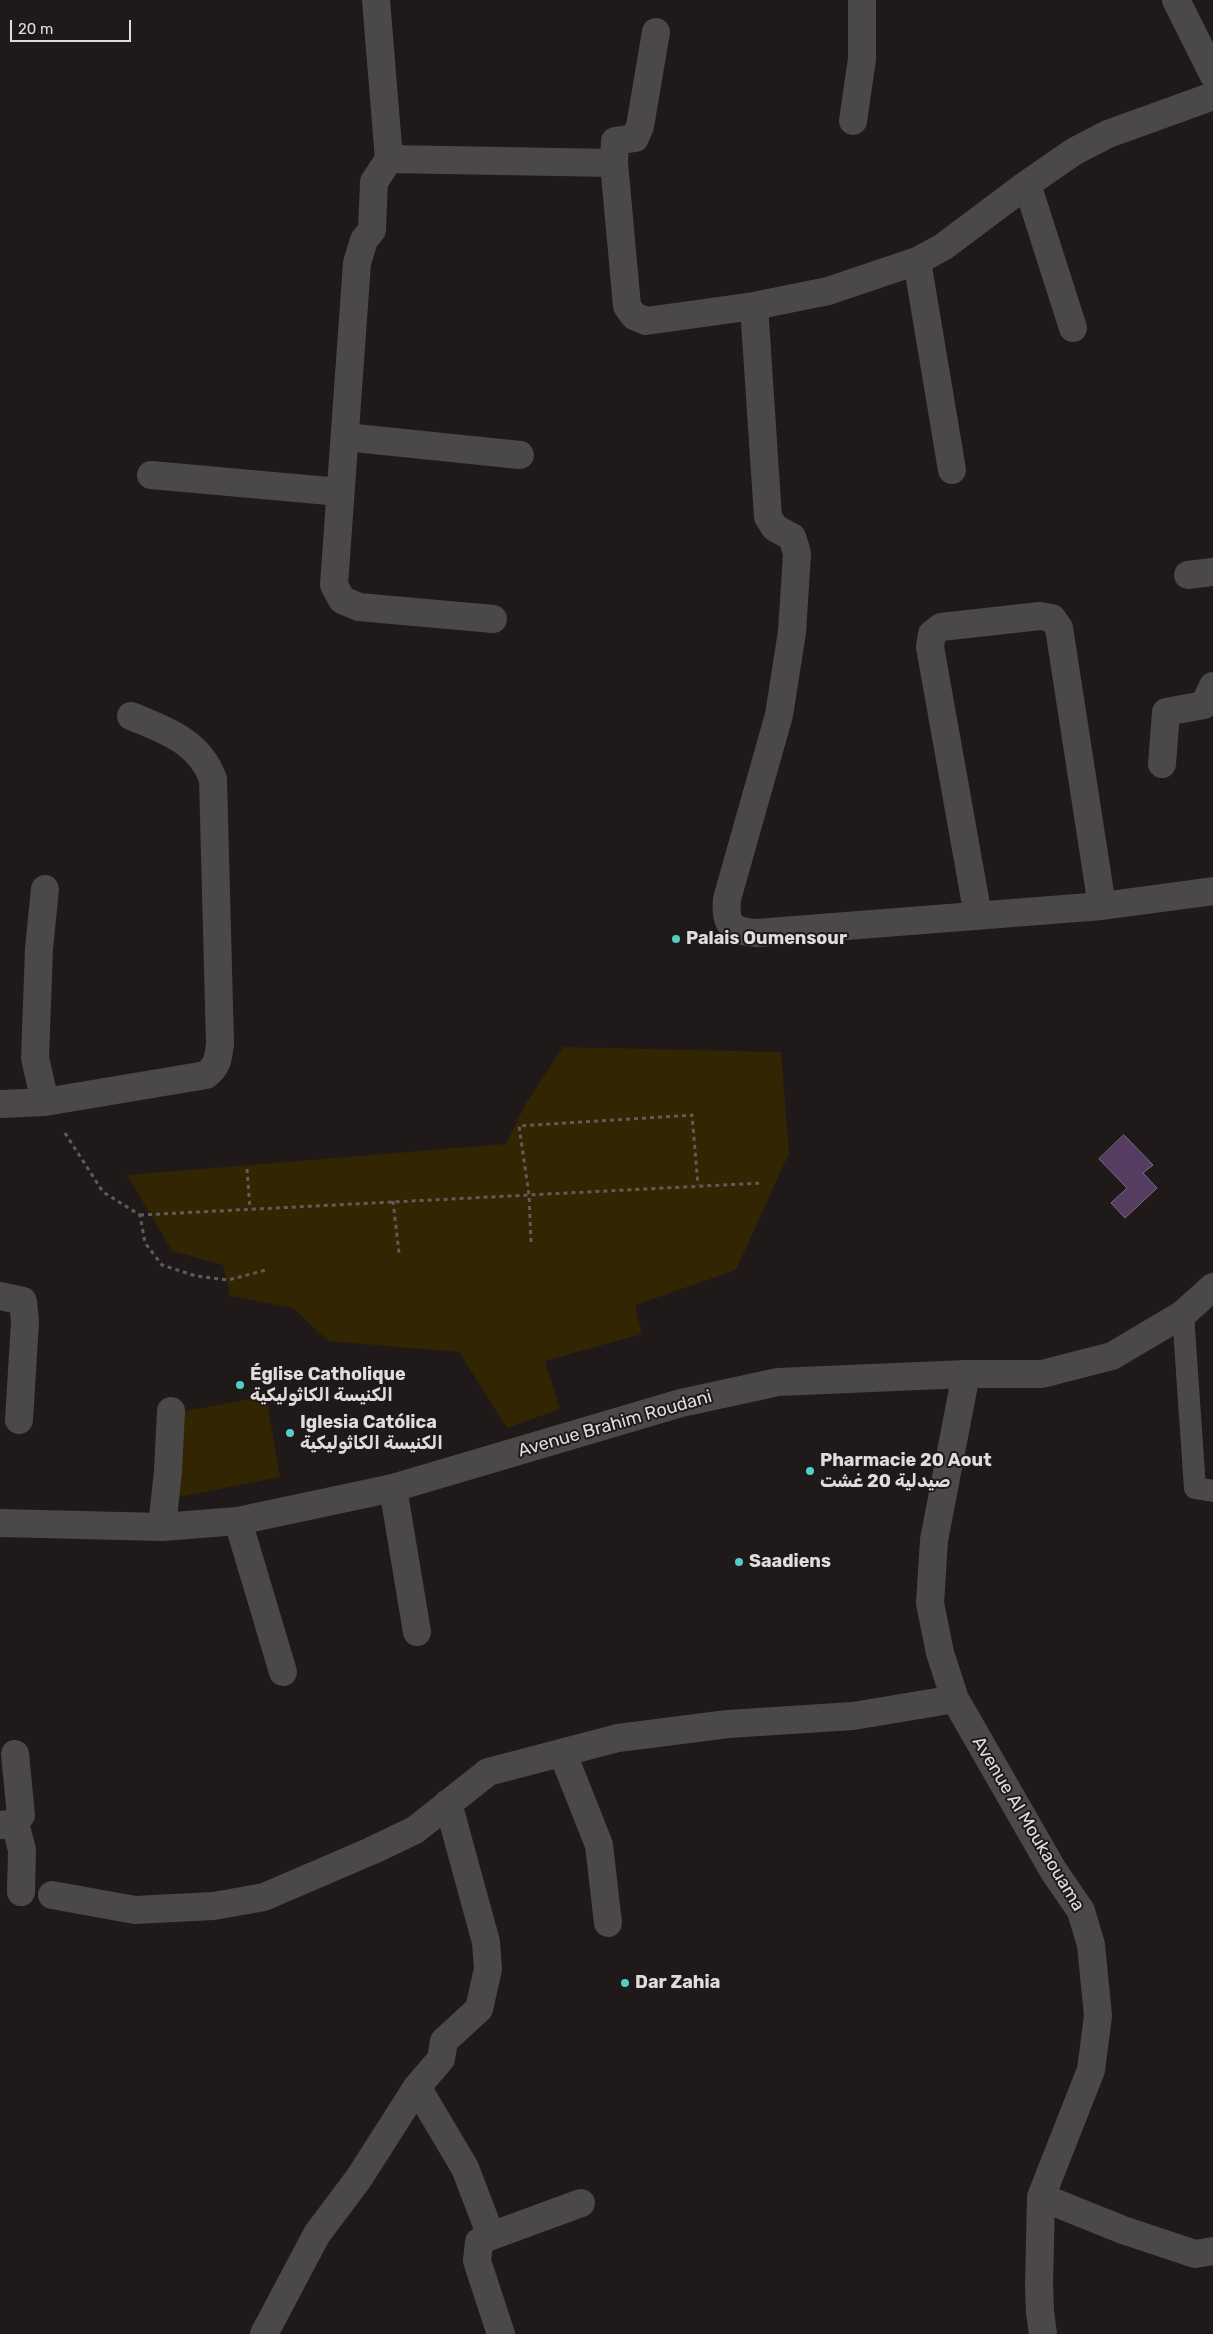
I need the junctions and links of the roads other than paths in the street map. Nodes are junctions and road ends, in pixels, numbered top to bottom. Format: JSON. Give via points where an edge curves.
{"nodes":[{"id":1,"x":376,"y":0,"type":"edge"},
{"id":2,"x":862,"y":0,"type":"edge"},
{"id":3,"x":1176,"y":0,"type":"edge"},
{"id":4,"x":656,"y":32,"type":"dead end"},
{"id":5,"x":1213,"y":74,"type":"edge"},
{"id":6,"x":1213,"y":96,"type":"edge"},
{"id":7,"x":854,"y":121,"type":"dead end"},
{"id":8,"x":389,"y":159,"type":"junction"},
{"id":9,"x":614,"y":163,"type":"junction"},
{"id":10,"x":1027,"y":184,"type":"junction"},
{"id":11,"x":917,"y":261,"type":"junction"},
{"id":12,"x":754,"y":306,"type":"junction"},
{"id":13,"x":1073,"y":328,"type":"dead end"},
{"id":14,"x":344,"y":437,"type":"junction"},
{"id":15,"x":520,"y":454,"type":"dead end"},
{"id":16,"x":952,"y":470,"type":"dead end"},
{"id":17,"x":151,"y":475,"type":"dead end"},
{"id":18,"x":340,"y":492,"type":"junction"},
{"id":19,"x":493,"y":619,"type":"dead end"},
{"id":20,"x":1213,"y":686,"type":"edge"},
{"id":21,"x":131,"y":716,"type":"dead end"},
{"id":22,"x":1162,"y":764,"type":"dead end"},
{"id":23,"x":45,"y":889,"type":"dead end"},
{"id":24,"x":1213,"y":892,"type":"edge"},
{"id":25,"x":1102,"y":906,"type":"junction"},
{"id":26,"x":978,"y":916,"type":"junction"},
{"id":27,"x":45,"y":1102,"type":"junction"},
{"id":28,"x":0,"y":1104,"type":"edge"},
{"id":29,"x":1213,"y":1287,"type":"edge"},
{"id":30,"x":0,"y":1296,"type":"edge"},
{"id":31,"x":1183,"y":1314,"type":"junction"},
{"id":32,"x":966,"y":1374,"type":"junction"},
{"id":33,"x":171,"y":1411,"type":"dead end"},
{"id":34,"x":19,"y":1420,"type":"dead end"},
{"id":35,"x":393,"y":1488,"type":"junction"},
{"id":36,"x":1213,"y":1491,"type":"edge"},
{"id":37,"x":238,"y":1521,"type":"junction"},
{"id":38,"x":0,"y":1523,"type":"edge"},
{"id":39,"x":162,"y":1527,"type":"junction"},
{"id":40,"x":417,"y":1632,"type":"dead end"},
{"id":41,"x":283,"y":1672,"type":"dead end"},
{"id":42,"x":955,"y":1699,"type":"junction"},
{"id":43,"x":16,"y":1754,"type":"dead end"},
{"id":44,"x":563,"y":1754,"type":"junction"},
{"id":45,"x":448,"y":1804,"type":"junction"},
{"id":46,"x":8,"y":1824,"type":"edge"},
{"id":47,"x":20,"y":1892,"type":"dead end"},
{"id":48,"x":52,"y":1895,"type":"dead end"},
{"id":49,"x":608,"y":1923,"type":"dead end"},
{"id":50,"x":417,"y":2087,"type":"junction"},
{"id":51,"x":1041,"y":2197,"type":"junction"},
{"id":52,"x":582,"y":2203,"type":"dead end"},
{"id":53,"x":491,"y":2236,"type":"junction"},
{"id":54,"x":1213,"y":2251,"type":"edge"},
{"id":55,"x":264,"y":2334,"type":"edge"},
{"id":56,"x":501,"y":2334,"type":"edge"},
{"id":57,"x":1043,"y":2334,"type":"edge"}],
"edges":[{"from":1,"to":8,"type":"street"},
{"from":2,"to":7,"type":"street","via":[[862,59]]},
{"from":3,"to":5,"type":"street"},
{"from":4,"to":9,"type":"street","via":[[640,126],[636,138],[615,141]]},
{"from":6,"to":10,"type":"street","via":[[1108,134],[1075,151]]},
{"from":8,"to":9,"type":"street"},
{"from":8,"to":14,"type":"street","via":[[374,182],[372,230],[364,240],[357,263]]},
{"from":9,"to":12,"type":"street","via":[[627,306],[634,316],[646,321]]},
{"from":10,"to":11,"type":"street","via":[[943,247]]},
{"from":10,"to":13,"type":"street"},
{"from":11,"to":12,"type":"street","via":[[828,291]]},
{"from":11,"to":16,"type":"street"},
{"from":12,"to":26,"type":"street","via":[[768,517],[775,528],[792,537],[797,553],[792,632],[779,715],[727,899],[726,918],[733,928],[757,933]]},
{"from":14,"to":15,"type":"street"},
{"from":14,"to":18,"type":"street"},
{"from":17,"to":18,"type":"street"},
{"from":18,"to":19,"type":"street","via":[[334,585],[342,600],[359,608]]},
{"from":20,"to":22,"type":"street","via":[[1204,705],[1166,712]]},
{"from":21,"to":27,"type":"street","via":[[176,735],[207,764],[213,779],[218,1061],[206,1075]]},
{"from":23,"to":27,"type":"street","via":[[35,1058]]},
{"from":24,"to":25,"type":"street"},
{"from":25,"to":26,"type":"street"},
{"from":25,"to":26,"type":"street","via":[[1059,628],[1052,618],[1040,616],[941,627],[932,634],[930,647]]},
{"from":27,"to":28,"type":"street"},
{"from":29,"to":31,"type":"street","name":"Avenue Brahim Roudani"},
{"from":30,"to":34,"type":"street","via":[[23,1301],[25,1322]]},
{"from":31,"to":32,"type":"street","name":"Avenue Brahim Roudani","via":[[1112,1356],[1042,1374]]},
{"from":31,"to":36,"type":"lane","via":[[1194,1488]]},
{"from":32,"to":35,"type":"street","name":"Avenue Brahim Roudani","via":[[778,1382],[681,1403]]},
{"from":32,"to":42,"type":"street","name":"Avenue Al Moukaouama","via":[[934,1540],[930,1603],[940,1653]]},
{"from":33,"to":39,"type":"street"},
{"from":35,"to":37,"type":"street","name":"Avenue Brahim Roudani"},
{"from":35,"to":40,"type":"street"},
{"from":37,"to":39,"type":"street","name":"Avenue Brahim Roudani"},
{"from":37,"to":41,"type":"street"},
{"from":38,"to":39,"type":"street","name":"Avenue Brahim Roudani"},
{"from":42,"to":44,"type":"street","via":[[853,1716],[667,1730],[618,1738]]},
{"from":42,"to":51,"type":"street","name":"Avenue Al Moukaouama","via":[[1053,1870],[1081,1911],[1091,1945],[1098,2016],[1091,2070]]},
{"from":43,"to":46,"type":"street","via":[[21,1815]]},
{"from":44,"to":45,"type":"street","via":[[488,1772]]},
{"from":44,"to":49,"type":"street","via":[[599,1845]]},
{"from":45,"to":48,"type":"street","via":[[415,1830],[264,1897],[214,1906],[135,1910]]},
{"from":45,"to":50,"type":"street","via":[[486,1942],[488,1969],[479,2010],[444,2041],[441,2059]]},
{"from":46,"to":47,"type":"street","via":[[22,1850]]},
{"from":50,"to":53,"type":"street","via":[[466,2168]]},
{"from":50,"to":55,"type":"street","via":[[359,2178],[317,2234]]},
{"from":51,"to":54,"type":"street","via":[[1195,2254]]},
{"from":51,"to":57,"type":"street","name":"Avenue Al Moukaouama","via":[[1040,2312]]},
{"from":52,"to":53,"type":"street"},
{"from":53,"to":56,"type":"street","via":[[479,2242],[477,2261]]}]}
